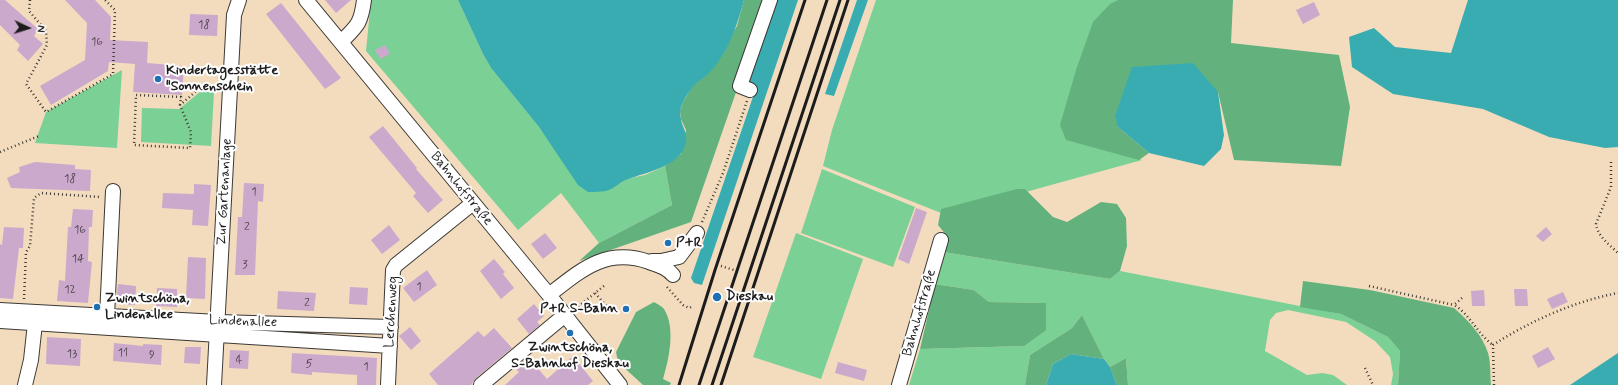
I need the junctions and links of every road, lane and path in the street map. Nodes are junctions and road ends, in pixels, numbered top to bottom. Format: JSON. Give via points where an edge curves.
{"nodes":[{"id":1,"x":30,"y":0,"type":"edge"},
{"id":2,"x":105,"y":0,"type":"edge"},
{"id":3,"x":239,"y":0,"type":"edge"},
{"id":4,"x":306,"y":0,"type":"edge"},
{"id":5,"x":364,"y":0,"type":"edge"},
{"id":6,"x":770,"y":0,"type":"edge"},
{"id":7,"x":341,"y":42,"type":"junction"},
{"id":8,"x":217,"y":88,"type":"dead end"},
{"id":9,"x":750,"y":90,"type":"joint"},
{"id":10,"x":180,"y":105,"type":"junction"},
{"id":11,"x":39,"y":136,"type":"dead end"},
{"id":12,"x":0,"y":152,"type":"edge"},
{"id":13,"x":1611,"y":162,"type":"dead end"},
{"id":14,"x":113,"y":195,"type":"joint"},
{"id":15,"x":473,"y":203,"type":"junction"},
{"id":16,"x":697,"y":233,"type":"joint"},
{"id":17,"x":941,"y":240,"type":"dead end"},
{"id":18,"x":1618,"y":252,"type":"edge"},
{"id":19,"x":721,"y":266,"type":"dead end"},
{"id":20,"x":734,"y":270,"type":"dead end"},
{"id":21,"x":663,"y":283,"type":"dead end"},
{"id":22,"x":604,"y":286,"type":"dead end"},
{"id":23,"x":1369,"y":286,"type":"dead end"},
{"id":24,"x":595,"y":293,"type":"junction"},
{"id":25,"x":1618,"y":293,"type":"edge"},
{"id":26,"x":549,"y":295,"type":"junction"},
{"id":27,"x":1462,"y":298,"type":"dead end"},
{"id":28,"x":1454,"y":305,"type":"junction"},
{"id":29,"x":691,"y":307,"type":"dead end"},
{"id":30,"x":609,"y":309,"type":"dead end"},
{"id":31,"x":0,"y":310,"type":"edge"},
{"id":32,"x":569,"y":313,"type":"junction"},
{"id":33,"x":32,"y":315,"type":"junction"},
{"id":34,"x":106,"y":316,"type":"junction"},
{"id":35,"x":0,"y":321,"type":"edge"},
{"id":36,"x":391,"y":327,"type":"junction"},
{"id":37,"x":217,"y":328,"type":"junction"},
{"id":38,"x":1493,"y":345,"type":"junction"},
{"id":39,"x":390,"y":346,"type":"junction"},
{"id":40,"x":1365,"y":368,"type":"dead end"},
{"id":41,"x":620,"y":383,"type":"edge"},
{"id":42,"x":24,"y":385,"type":"edge"},
{"id":43,"x":214,"y":385,"type":"edge"},
{"id":44,"x":388,"y":385,"type":"edge"},
{"id":45,"x":481,"y":385,"type":"edge"},
{"id":46,"x":898,"y":385,"type":"edge"},
{"id":47,"x":1373,"y":385,"type":"edge"},
{"id":48,"x":1494,"y":385,"type":"edge"}],
"edges":[{"from":1,"to":2,"type":"path","via":[[30,11],[46,31],[47,45],[26,84],[46,112],[113,74],[115,10]]},
{"from":3,"to":37,"type":"street","name":"Zur Gartenanlage","via":[[234,15]]},
{"from":4,"to":7,"type":"street","name":"Bahnhofstraße"},
{"from":5,"to":7,"type":"street","via":[[358,25]]},
{"from":6,"to":9,"type":"street","via":[[740,86]]},
{"from":7,"to":15,"type":"street","name":"Bahnhofstraße"},
{"from":8,"to":10,"type":"path","via":[[200,88]]},
{"from":9,"to":16,"type":"path","via":[[723,173]]},
{"from":10,"to":10,"type":"path","via":[[191,132],[190,148],[134,145],[136,95],[181,97]]},
{"from":11,"to":12,"type":"path"},
{"from":13,"to":18,"type":"path","via":[[1611,187],[1596,224],[1601,237]]},
{"from":14,"to":33,"type":"path","via":[[41,193],[34,198],[30,246],[26,252]]},
{"from":14,"to":34,"type":"street"},
{"from":15,"to":26,"type":"street","name":"Bahnhofstraße"},
{"from":15,"to":36,"type":"street","name":"Lerchenweg","via":[[396,265],[393,270]]},
{"from":16,"to":26,"type":"street","via":[[678,256],[673,275],[667,268],[625,256],[597,262]]},
{"from":17,"to":46,"type":"street","name":"Bahnhofstraße"},
{"from":19,"to":20,"type":"path"},
{"from":21,"to":29,"type":"path","via":[[683,305]]},
{"from":22,"to":24,"type":"path"},
{"from":23,"to":28,"type":"path"},
{"from":24,"to":30,"type":"path"},
{"from":24,"to":32,"type":"path"},
{"from":25,"to":38,"type":"path","via":[[1567,307]]},
{"from":26,"to":32,"type":"street","name":"Bahnhofstraße"},
{"from":27,"to":28,"type":"path"},
{"from":28,"to":38,"type":"path","via":[[1464,312],[1485,339]]},
{"from":31,"to":33,"type":"street","name":"Lindenallee"},
{"from":32,"to":41,"type":"street","name":"Bahnhofstraße"},
{"from":32,"to":45,"type":"street"},
{"from":33,"to":34,"type":"street","name":"Lindenallee"},
{"from":33,"to":35,"type":"street","name":"Lindenallee"},
{"from":33,"to":37,"type":"street","name":"Lindenallee"},
{"from":33,"to":42,"type":"street","via":[[31,360]]},
{"from":34,"to":37,"type":"street","name":"Lindenallee"},
{"from":36,"to":37,"type":"street","name":"Lindenallee"},
{"from":36,"to":39,"type":"street","name":"Lerchenweg"},
{"from":37,"to":39,"type":"street","name":"Lindenallee"},
{"from":37,"to":43,"type":"street","name":"Zur Gartenanlage"},
{"from":38,"to":48,"type":"path"},
{"from":39,"to":44,"type":"street","name":"Lerchenweg"},
{"from":40,"to":47,"type":"path"}]}
